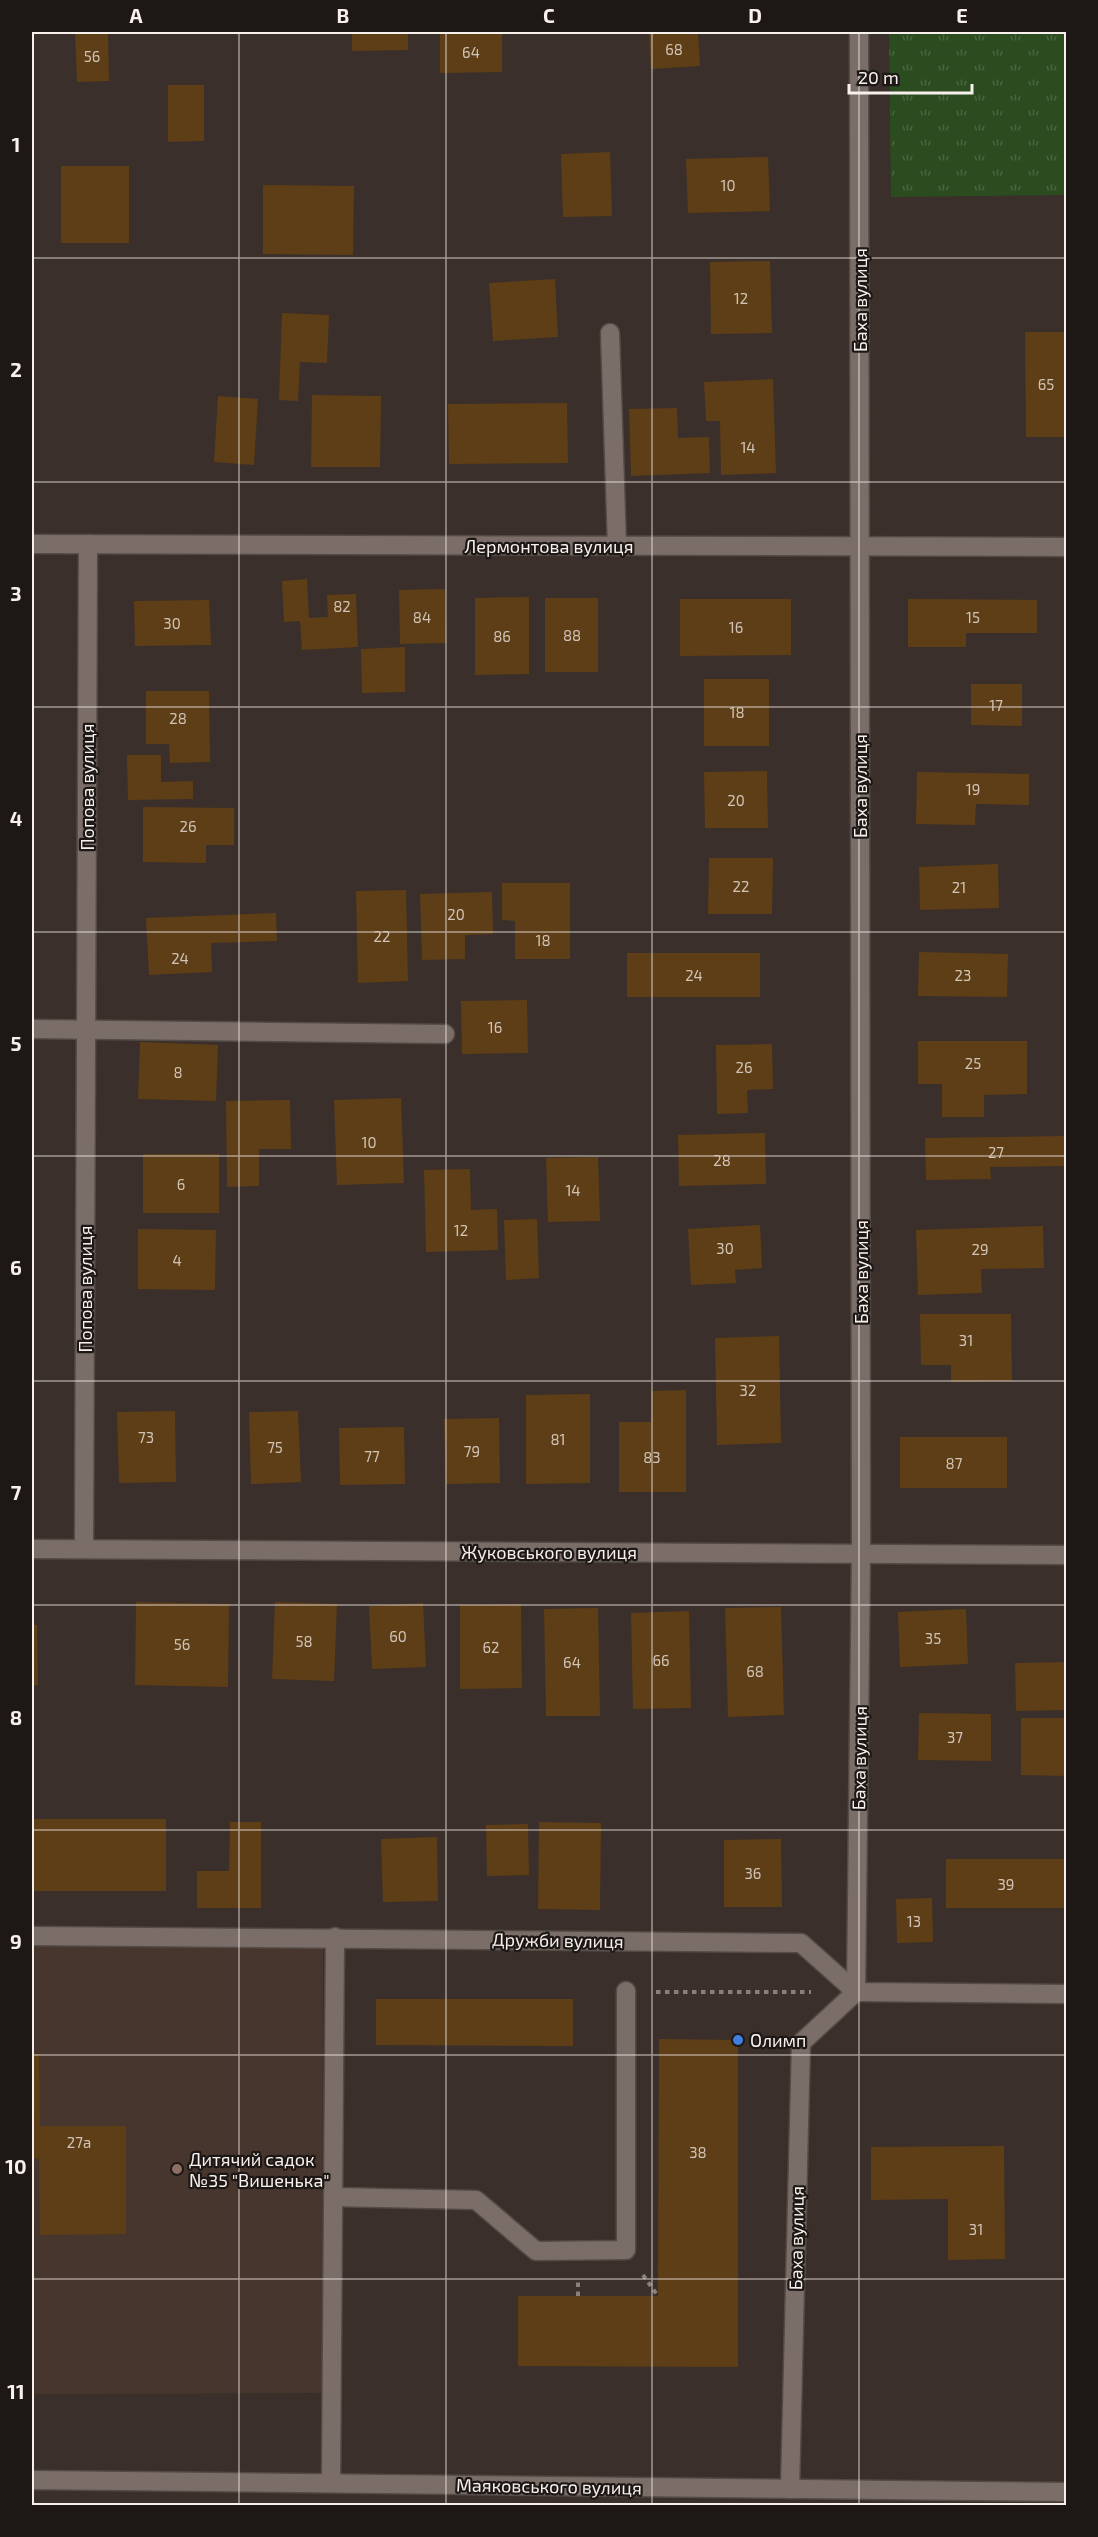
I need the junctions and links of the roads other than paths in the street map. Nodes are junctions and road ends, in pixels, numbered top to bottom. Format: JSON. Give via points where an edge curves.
{"nodes":[{"id":1,"x":859,"y":32,"type":"edge"},
{"id":2,"x":610,"y":333,"type":"dead end"},
{"id":3,"x":32,"y":544,"type":"edge"},
{"id":4,"x":88,"y":544,"type":"junction"},
{"id":5,"x":617,"y":546,"type":"junction"},
{"id":6,"x":860,"y":547,"type":"junction"},
{"id":7,"x":1066,"y":547,"type":"edge"},
{"id":8,"x":32,"y":1029,"type":"edge"},
{"id":9,"x":86,"y":1029,"type":"junction"},
{"id":10,"x":445,"y":1034,"type":"dead end"},
{"id":11,"x":32,"y":1549,"type":"edge"},
{"id":12,"x":84,"y":1549,"type":"junction"},
{"id":13,"x":861,"y":1554,"type":"junction"},
{"id":14,"x":1066,"y":1555,"type":"edge"},
{"id":15,"x":32,"y":1936,"type":"edge"},
{"id":16,"x":335,"y":1937,"type":"junction"},
{"id":17,"x":626,"y":1991,"type":"road end"},
{"id":18,"x":856,"y":1992,"type":"junction"},
{"id":19,"x":1066,"y":1994,"type":"edge"},
{"id":20,"x":333,"y":2197,"type":"junction"},
{"id":21,"x":32,"y":2480,"type":"edge"},
{"id":22,"x":331,"y":2483,"type":"junction"},
{"id":23,"x":790,"y":2488,"type":"junction"},
{"id":24,"x":1066,"y":2492,"type":"edge"},
{"id":25,"x":836,"y":2497,"type":"edge"}],
"edges":[{"from":1,"to":6,"type":"street","name":"Баха вулиця"},
{"from":2,"to":5,"type":"street"},
{"from":3,"to":4,"type":"street","name":"Лермонтова вулиця"},
{"from":4,"to":5,"type":"street","name":"Лермонтова вулиця"},
{"from":4,"to":9,"type":"street","name":"Попова вулиця"},
{"from":5,"to":6,"type":"street","name":"Лермонтова вулиця"},
{"from":6,"to":7,"type":"street","name":"Лермонтова вулиця"},
{"from":6,"to":13,"type":"street","name":"Баха вулиця"},
{"from":8,"to":9,"type":"street"},
{"from":9,"to":10,"type":"street"},
{"from":9,"to":12,"type":"street","name":"Попова вулиця"},
{"from":11,"to":12,"type":"street","name":"Жуковського вулиця"},
{"from":12,"to":13,"type":"street","name":"Жуковського вулиця"},
{"from":13,"to":14,"type":"street","name":"Жуковського вулиця"},
{"from":13,"to":18,"type":"street","name":"Баха вулиця"},
{"from":15,"to":16,"type":"street","name":"Дружби вулиця"},
{"from":16,"to":18,"type":"street","name":"Дружби вулиця","via":[[801,1943]]},
{"from":16,"to":20,"type":"street"},
{"from":17,"to":20,"type":"street","via":[[626,2250],[536,2251],[476,2200]]},
{"from":18,"to":19,"type":"street"},
{"from":18,"to":23,"type":"street","name":"Баха вулиця","via":[[801,2043]]},
{"from":20,"to":22,"type":"street"},
{"from":21,"to":22,"type":"street","name":"Маяковського вулиця"},
{"from":22,"to":23,"type":"street","name":"Маяковського вулиця"},
{"from":23,"to":25,"type":"street","name":"Маяковського вулиця"},
{"from":24,"to":25,"type":"street","name":"Маяковського вулиця"}]}
